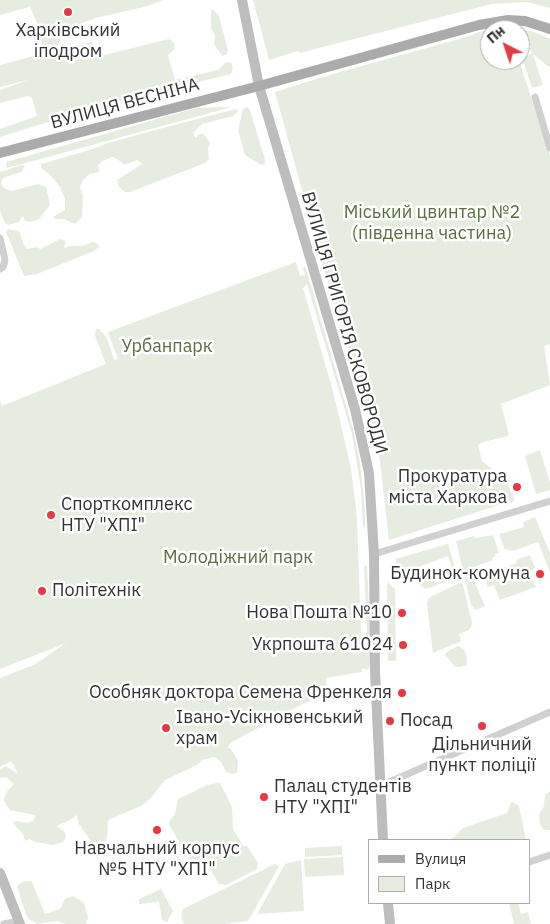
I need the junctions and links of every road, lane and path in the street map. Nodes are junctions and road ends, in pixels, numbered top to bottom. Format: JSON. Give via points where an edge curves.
{"nodes":[{"id":1,"x":242,"y":0,"type":"edge"},
{"id":2,"x":550,"y":29,"type":"edge"},
{"id":3,"x":259,"y":86,"type":"junction"},
{"id":4,"x":535,"y":98,"type":"dead end"},
{"id":5,"x":550,"y":148,"type":"edge"},
{"id":6,"x":0,"y":153,"type":"edge"},
{"id":7,"x":0,"y":238,"type":"edge"},
{"id":8,"x":0,"y":269,"type":"edge"},
{"id":9,"x":550,"y":501,"type":"edge"},
{"id":10,"x":374,"y":554,"type":"junction"},
{"id":11,"x":550,"y":712,"type":"edge"},
{"id":12,"x":380,"y":786,"type":"junction"},
{"id":13,"x":383,"y":839,"type":"edge"},
{"id":14,"x":550,"y":855,"type":"edge"},
{"id":15,"x":530,"y":862,"type":"edge"},
{"id":16,"x":0,"y":873,"type":"edge"},
{"id":17,"x":388,"y":904,"type":"edge"},
{"id":18,"x":20,"y":923,"type":"edge"},
{"id":19,"x":4,"y":924,"type":"edge"},
{"id":20,"x":390,"y":924,"type":"edge"}],
"edges":[{"from":1,"to":3,"type":"main road","name":"ВУЛИЦЯ ГРИГОРІЯ СКОВОРОДИ"},
{"from":2,"to":3,"type":"main road","name":"ВУЛИЦЯ ВЕСНІНА","via":[[525,21],[493,22]]},
{"from":3,"to":6,"type":"main road","name":"ВУЛИЦЯ ВЕСНІНА"},
{"from":3,"to":10,"type":"main road","name":"ВУЛИЦЯ ГРИГОРІЯ СКОВОРОДИ","via":[[363,439],[370,481]]},
{"from":4,"to":5,"type":"street"},
{"from":7,"to":8,"type":"street","via":[[5,260]]},
{"from":9,"to":10,"type":"street"},
{"from":10,"to":12,"type":"main road","name":"ВУЛИЦЯ ГРИГОРІЯ СКОВОРОДИ"},
{"from":11,"to":12,"type":"street"},
{"from":12,"to":13,"type":"main road","name":"ВУЛИЦЯ ГРИГОРІЯ СКОВОРОДИ"},
{"from":14,"to":15,"type":"street"},
{"from":16,"to":18,"type":"main road"},
{"from":17,"to":20,"type":"main road"},
{"from":18,"to":19,"type":"street"}]}
